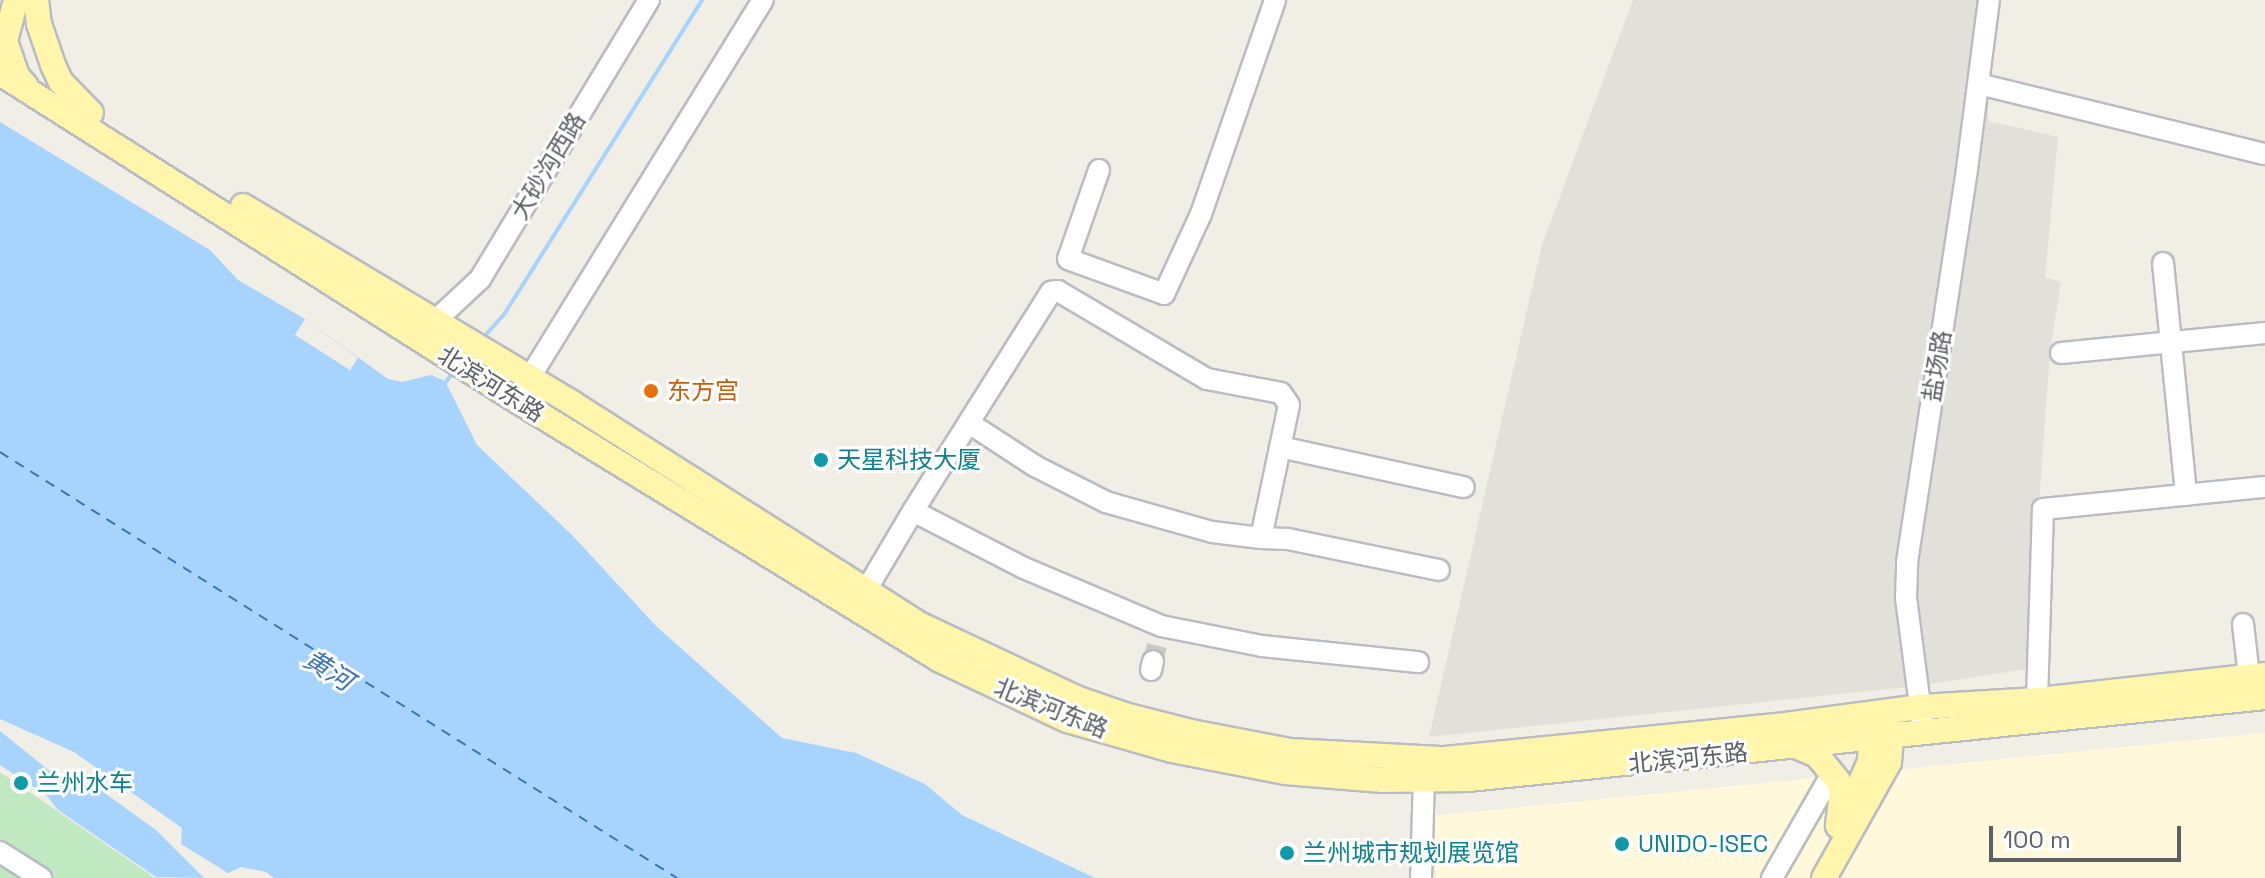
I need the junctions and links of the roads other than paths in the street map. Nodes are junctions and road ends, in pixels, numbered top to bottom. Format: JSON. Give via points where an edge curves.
{"nodes":[{"id":1,"x":16,"y":0,"type":"edge"},
{"id":2,"x":29,"y":0,"type":"edge"},
{"id":3,"x":36,"y":0,"type":"edge"},
{"id":4,"x":649,"y":0,"type":"edge"},
{"id":5,"x":763,"y":0,"type":"edge"},
{"id":6,"x":1275,"y":0,"type":"edge"},
{"id":7,"x":1989,"y":0,"type":"edge"},
{"id":8,"x":3,"y":55,"type":"edge"},
{"id":9,"x":1979,"y":84,"type":"junction"},
{"id":10,"x":91,"y":113,"type":"junction"},
{"id":11,"x":2265,"y":154,"type":"edge"},
{"id":12,"x":1099,"y":170,"type":"dead end"},
{"id":13,"x":2163,"y":263,"type":"dead end"},
{"id":14,"x":445,"y":326,"type":"junction"},
{"id":15,"x":2265,"y":333,"type":"edge"},
{"id":16,"x":2171,"y":342,"type":"junction"},
{"id":17,"x":2061,"y":353,"type":"dead end"},
{"id":18,"x":516,"y":386,"type":"junction"},
{"id":19,"x":969,"y":423,"type":"junction"},
{"id":20,"x":1280,"y":447,"type":"junction"},
{"id":21,"x":1464,"y":487,"type":"dead end"},
{"id":22,"x":2265,"y":487,"type":"edge"},
{"id":23,"x":2186,"y":495,"type":"junction"},
{"id":24,"x":913,"y":511,"type":"junction"},
{"id":25,"x":1261,"y":538,"type":"junction"},
{"id":26,"x":1439,"y":570,"type":"dead end"},
{"id":27,"x":865,"y":592,"type":"junction"},
{"id":28,"x":2243,"y":624,"type":"dead end"},
{"id":29,"x":1418,"y":662,"type":"dead end"},
{"id":30,"x":2257,"y":676,"type":"edge"},
{"id":31,"x":2265,"y":697,"type":"edge"},
{"id":32,"x":2037,"y":700,"type":"junction"},
{"id":33,"x":1878,"y":712,"type":"junction"},
{"id":34,"x":1922,"y":719,"type":"junction"},
{"id":35,"x":1883,"y":738,"type":"junction"},
{"id":36,"x":1798,"y":747,"type":"junction"},
{"id":37,"x":1833,"y":772,"type":"junction"},
{"id":38,"x":1424,"y":779,"type":"junction"},
{"id":39,"x":1844,"y":830,"type":"junction"},
{"id":40,"x":0,"y":852,"type":"edge"},
{"id":41,"x":41,"y":878,"type":"edge"},
{"id":42,"x":1421,"y":878,"type":"edge"},
{"id":43,"x":1772,"y":878,"type":"edge"},
{"id":44,"x":1807,"y":878,"type":"edge"},
{"id":45,"x":1824,"y":878,"type":"edge"}],
"edges":[{"from":1,"to":8,"type":"main road"},
{"from":2,"to":8,"type":"main road","via":[[19,31]]},
{"from":3,"to":10,"type":"main road","via":[[39,24],[61,82]]},
{"from":4,"to":14,"type":"street","name":"大砂沟西路","via":[[480,279]]},
{"from":5,"to":18,"type":"street"},
{"from":6,"to":12,"type":"street","via":[[1201,214],[1164,294],[1068,259]]},
{"from":7,"to":9,"type":"street","name":"盐场路"},
{"from":8,"to":10,"type":"main road","name":"北滨河东路"},
{"from":8,"to":18,"type":"main road","name":"北滨河东路","via":[[39,97],[440,353]]},
{"from":9,"to":11,"type":"street"},
{"from":9,"to":34,"type":"street","name":"盐场路","via":[[1907,562],[1906,597]]},
{"from":10,"to":14,"type":"main road","name":"北滨河东路"},
{"from":13,"to":16,"type":"street"},
{"from":14,"to":18,"type":"main road","name":"北滨河东路"},
{"from":15,"to":16,"type":"street"},
{"from":16,"to":17,"type":"street"},
{"from":16,"to":23,"type":"street"},
{"from":18,"to":27,"type":"main road","name":"北滨河东路","via":[[609,426]]},
{"from":18,"to":38,"type":"main road","name":"北滨河东路","via":[[938,659],[1067,720],[1172,750],[1285,772]]},
{"from":19,"to":20,"type":"street","via":[[1051,292],[1058,291],[1207,379],[1281,393],[1289,405]]},
{"from":19,"to":24,"type":"street"},
{"from":19,"to":25,"type":"street","via":[[1035,466],[1106,502],[1212,532]]},
{"from":20,"to":21,"type":"street"},
{"from":20,"to":25,"type":"street"},
{"from":22,"to":23,"type":"street"},
{"from":23,"to":32,"type":"street","via":[[2043,509]]},
{"from":24,"to":27,"type":"street"},
{"from":24,"to":29,"type":"street","via":[[1024,568],[1155,650],[1262,646]]},
{"from":25,"to":26,"type":"street"},
{"from":27,"to":33,"type":"main road","name":"北滨河东路","via":[[921,625],[1076,698],[1191,732],[1290,751],[1445,759]]},
{"from":28,"to":30,"type":"street"},
{"from":30,"to":32,"type":"main road","name":"北滨河东路"},
{"from":31,"to":34,"type":"main road","name":"北滨河东路"},
{"from":32,"to":34,"type":"main road","name":"北滨河东路"},
{"from":33,"to":34,"type":"main road","name":"北滨河东路"},
{"from":33,"to":35,"type":"main road"},
{"from":34,"to":35,"type":"main road","name":"北滨河东路"},
{"from":35,"to":36,"type":"main road","name":"北滨河东路"},
{"from":35,"to":39,"type":"main road"},
{"from":36,"to":37,"type":"main road","via":[[1817,755]]},
{"from":36,"to":38,"type":"main road","name":"北滨河东路"},
{"from":37,"to":39,"type":"main road","via":[[1842,792]]},
{"from":37,"to":43,"type":"street"},
{"from":38,"to":42,"type":"street"},
{"from":39,"to":44,"type":"main road"},
{"from":39,"to":45,"type":"main road"},
{"from":40,"to":41,"type":"street"}]}
